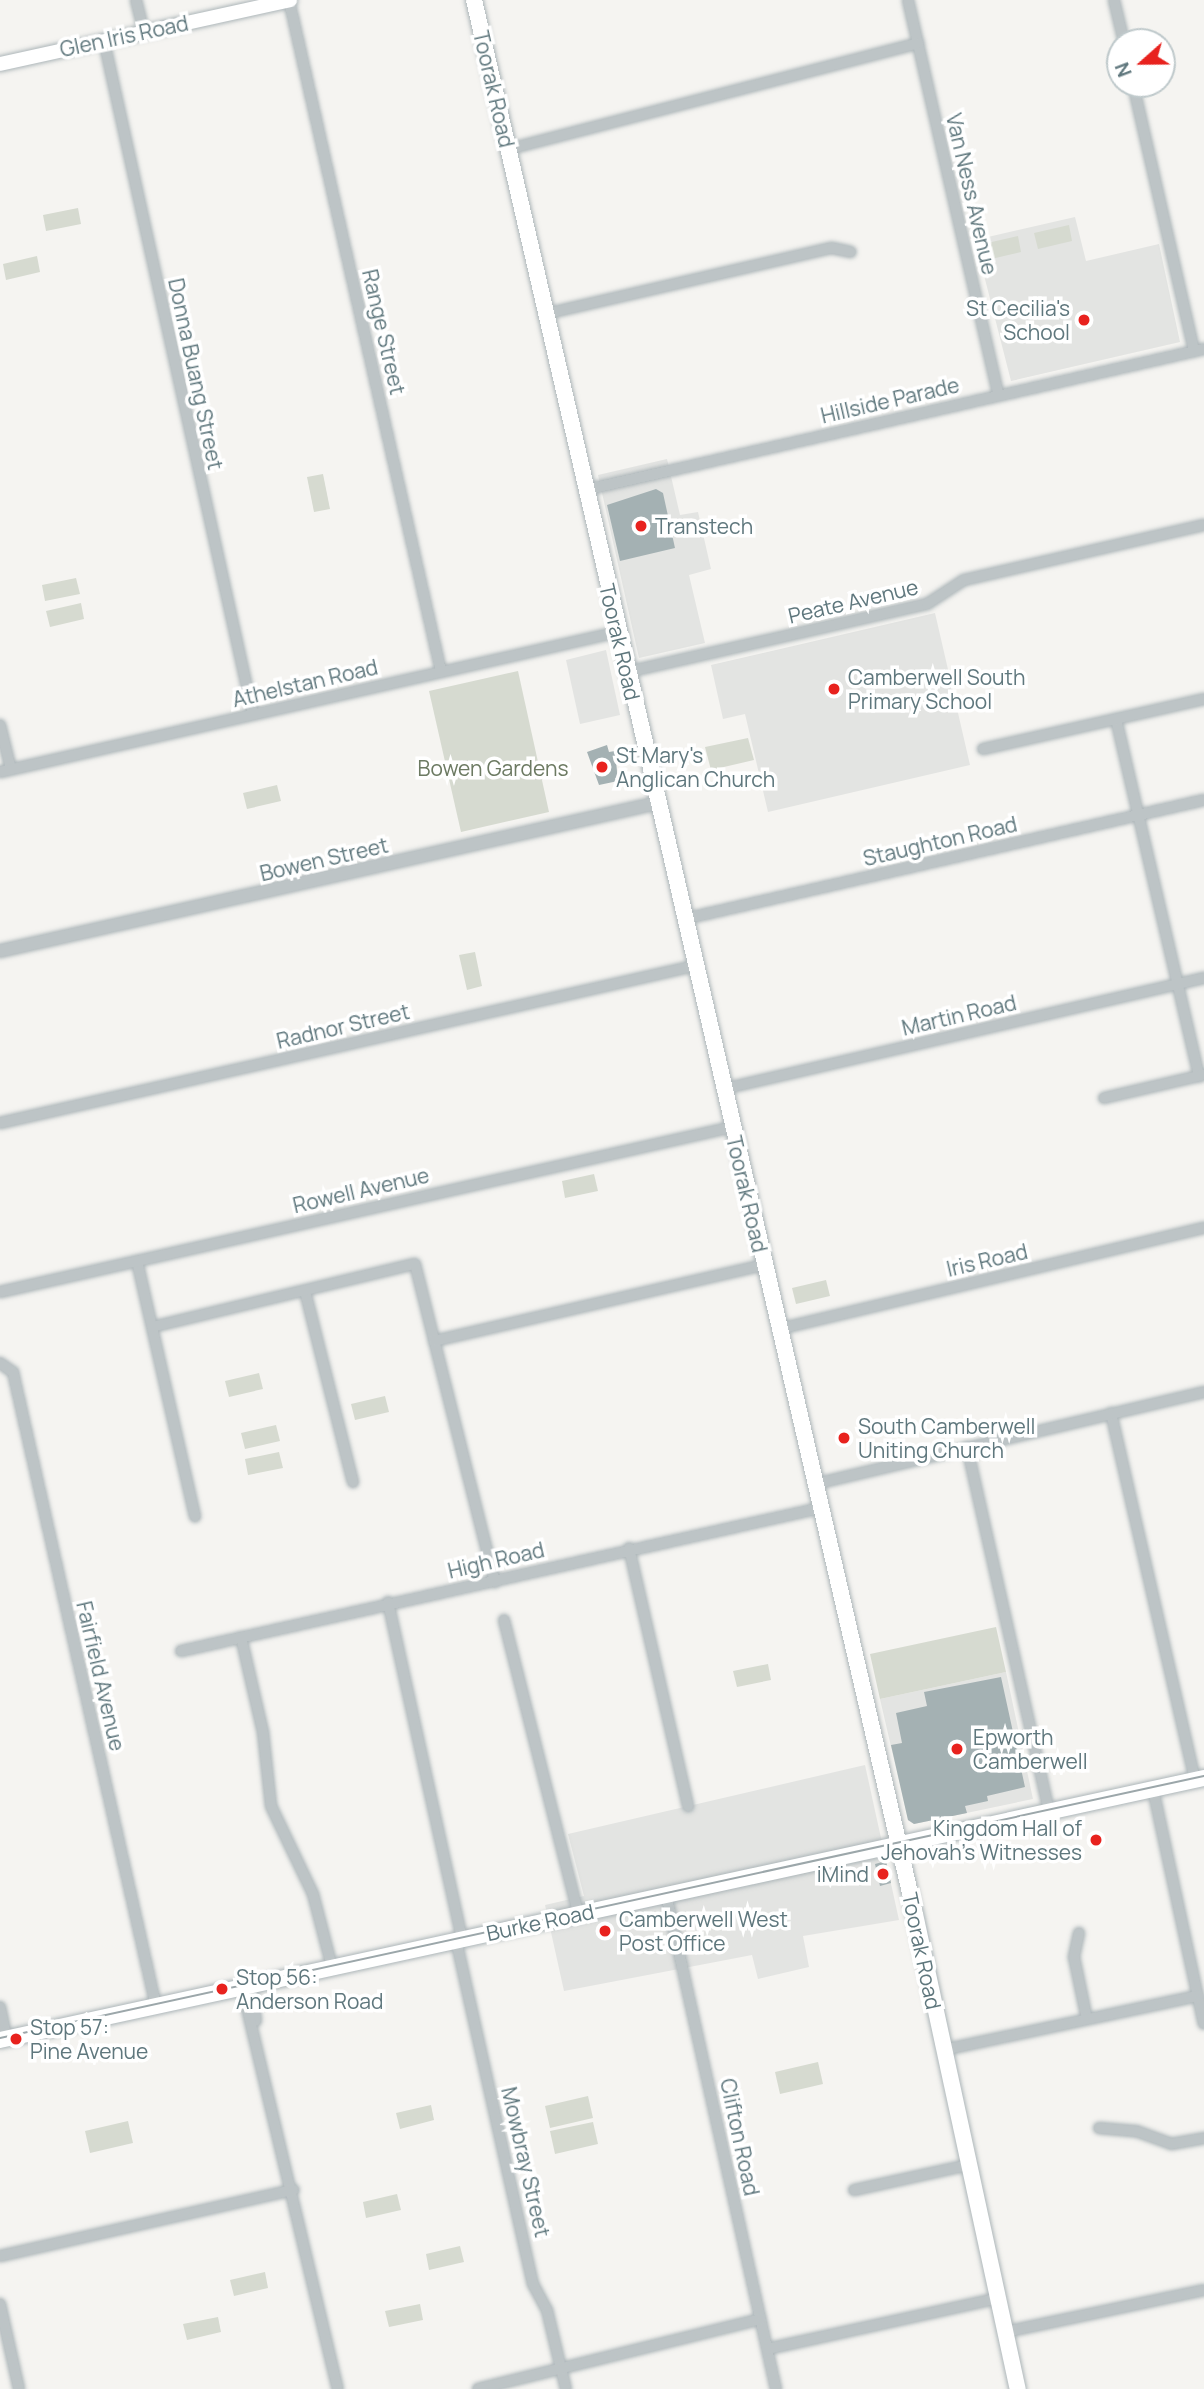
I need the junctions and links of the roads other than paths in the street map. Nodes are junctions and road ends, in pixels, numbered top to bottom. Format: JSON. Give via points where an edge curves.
{"nodes":[{"id":1,"x":136,"y":0,"type":"edge"},
{"id":2,"x":289,"y":0,"type":"edge"},
{"id":3,"x":474,"y":0,"type":"edge"},
{"id":4,"x":908,"y":0,"type":"edge"},
{"id":5,"x":1114,"y":0,"type":"edge"},
{"id":6,"x":1121,"y":28,"type":"edge"},
{"id":7,"x":144,"y":32,"type":"junction"},
{"id":8,"x":104,"y":41,"type":"junction"},
{"id":9,"x":919,"y":48,"type":"junction"},
{"id":10,"x":0,"y":64,"type":"edge"},
{"id":11,"x":1136,"y":98,"type":"edge"},
{"id":12,"x":509,"y":149,"type":"junction"},
{"id":13,"x":851,"y":252,"type":"dead end"},
{"id":14,"x":545,"y":314,"type":"junction"},
{"id":15,"x":1199,"y":350,"type":"edge"},
{"id":16,"x":999,"y":396,"type":"junction"},
{"id":17,"x":585,"y":490,"type":"junction"},
{"id":18,"x":1204,"y":525,"type":"edge"},
{"id":19,"x":618,"y":632,"type":"junction"},
{"id":20,"x":441,"y":671,"type":"junction"},
{"id":21,"x":627,"y":672,"type":"junction"},
{"id":22,"x":1204,"y":699,"type":"edge"},
{"id":23,"x":253,"y":714,"type":"junction"},
{"id":24,"x":1116,"y":719,"type":"junction"},
{"id":25,"x":0,"y":725,"type":"edge"},
{"id":26,"x":983,"y":749,"type":"dead end"},
{"id":27,"x":5,"y":771,"type":"edge"},
{"id":28,"x":1204,"y":800,"type":"edge"},
{"id":29,"x":657,"y":803,"type":"junction"},
{"id":30,"x":1139,"y":815,"type":"junction"},
{"id":31,"x":684,"y":919,"type":"junction"},
{"id":32,"x":0,"y":951,"type":"edge"},
{"id":33,"x":694,"y":966,"type":"junction"},
{"id":34,"x":1204,"y":978,"type":"edge"},
{"id":35,"x":1178,"y":984,"type":"junction"},
{"id":36,"x":1202,"y":1076,"type":"edge"},
{"id":37,"x":723,"y":1089,"type":"junction"},
{"id":38,"x":1104,"y":1098,"type":"dead end"},
{"id":39,"x":0,"y":1123,"type":"edge"},
{"id":40,"x":732,"y":1127,"type":"junction"},
{"id":41,"x":1204,"y":1228,"type":"edge"},
{"id":42,"x":137,"y":1261,"type":"junction"},
{"id":43,"x":763,"y":1265,"type":"junction"},
{"id":44,"x":304,"y":1291,"type":"junction"},
{"id":45,"x":0,"y":1292,"type":"edge"},
{"id":46,"x":152,"y":1327,"type":"junction"},
{"id":47,"x":779,"y":1329,"type":"junction"},
{"id":48,"x":434,"y":1341,"type":"junction"},
{"id":49,"x":0,"y":1363,"type":"edge"},
{"id":50,"x":1204,"y":1391,"type":"edge"},
{"id":51,"x":1111,"y":1413,"type":"junction"},
{"id":52,"x":967,"y":1447,"type":"junction"},
{"id":53,"x":353,"y":1482,"type":"dead end"},
{"id":54,"x":815,"y":1483,"type":"junction"},
{"id":55,"x":820,"y":1508,"type":"junction"},
{"id":56,"x":195,"y":1517,"type":"dead end"},
{"id":57,"x":629,"y":1548,"type":"junction"},
{"id":58,"x":495,"y":1582,"type":"junction"},
{"id":59,"x":388,"y":1602,"type":"junction"},
{"id":60,"x":505,"y":1620,"type":"dead end"},
{"id":61,"x":241,"y":1637,"type":"junction"},
{"id":62,"x":181,"y":1651,"type":"dead end"},
{"id":63,"x":1200,"y":1779,"type":"edge"},
{"id":64,"x":1153,"y":1789,"type":"junction"},
{"id":65,"x":688,"y":1806,"type":"dead end"},
{"id":66,"x":1049,"y":1811,"type":"junction"},
{"id":67,"x":898,"y":1843,"type":"junction"},
{"id":68,"x":666,"y":1894,"type":"junction"},
{"id":69,"x":578,"y":1913,"type":"junction"},
{"id":70,"x":1079,"y":1933,"type":"dead end"},
{"id":71,"x":459,"y":1940,"type":"junction"},
{"id":72,"x":332,"y":1967,"type":"junction"},
{"id":73,"x":246,"y":1986,"type":"junction"},
{"id":74,"x":1198,"y":1996,"type":"junction"},
{"id":75,"x":156,"y":2006,"type":"junction"},
{"id":76,"x":0,"y":2007,"type":"edge"},
{"id":77,"x":1087,"y":2019,"type":"junction"},
{"id":78,"x":1204,"y":2024,"type":"edge"},
{"id":79,"x":4,"y":2039,"type":"edge"},
{"id":80,"x":943,"y":2050,"type":"junction"},
{"id":81,"x":1099,"y":2128,"type":"dead end"},
{"id":82,"x":1204,"y":2138,"type":"edge"},
{"id":83,"x":968,"y":2165,"type":"junction"},
{"id":84,"x":294,"y":2190,"type":"junction"},
{"id":85,"x":854,"y":2190,"type":"dead end"},
{"id":86,"x":0,"y":2256,"type":"edge"},
{"id":87,"x":1204,"y":2290,"type":"edge"},
{"id":88,"x":998,"y":2298,"type":"junction"},
{"id":89,"x":0,"y":2304,"type":"edge"},
{"id":90,"x":760,"y":2319,"type":"junction"},
{"id":91,"x":1005,"y":2332,"type":"junction"},
{"id":92,"x":767,"y":2349,"type":"junction"},
{"id":93,"x":561,"y":2370,"type":"junction"},
{"id":94,"x":19,"y":2389,"type":"edge"},
{"id":95,"x":338,"y":2389,"type":"edge"},
{"id":96,"x":478,"y":2389,"type":"edge"},
{"id":97,"x":566,"y":2389,"type":"edge"},
{"id":98,"x":776,"y":2389,"type":"edge"},
{"id":99,"x":1018,"y":2389,"type":"edge"}],
"edges":[{"from":1,"to":7,"type":"street"},
{"from":2,"to":7,"type":"main road","name":"Glen Iris Road"},
{"from":2,"to":20,"type":"street","name":"Range Street"},
{"from":3,"to":12,"type":"main road","name":"Toorak Road"},
{"from":4,"to":9,"type":"street","name":"Van Ness Avenue"},
{"from":5,"to":6,"type":"street"},
{"from":7,"to":8,"type":"main road","name":"Glen Iris Road"},
{"from":8,"to":10,"type":"main road","name":"Glen Iris Road"},
{"from":8,"to":23,"type":"street","name":"Donna Buang Street"},
{"from":9,"to":12,"type":"street","via":[[644,110],[589,131]]},
{"from":9,"to":16,"type":"street","name":"Van Ness Avenue"},
{"from":11,"to":15,"type":"street"},
{"from":12,"to":14,"type":"main road","name":"Toorak Road"},
{"from":13,"to":14,"type":"street","via":[[832,248]]},
{"from":14,"to":17,"type":"main road","name":"Toorak Road"},
{"from":15,"to":16,"type":"street","name":"Hillside Parade"},
{"from":16,"to":17,"type":"street","name":"Hillside Parade"},
{"from":17,"to":19,"type":"main road","name":"Toorak Road"},
{"from":18,"to":21,"type":"street","name":"Peate Avenue","via":[[964,580],[927,604]]},
{"from":19,"to":20,"type":"street","name":"Athelstan Road"},
{"from":19,"to":21,"type":"main road","name":"Toorak Road"},
{"from":20,"to":23,"type":"street","name":"Athelstan Road"},
{"from":21,"to":29,"type":"main road","name":"Toorak Road"},
{"from":22,"to":24,"type":"street"},
{"from":23,"to":27,"type":"street","name":"Athelstan Road"},
{"from":24,"to":26,"type":"street"},
{"from":24,"to":30,"type":"street"},
{"from":25,"to":27,"type":"street"},
{"from":28,"to":30,"type":"street","name":"Staughton Road"},
{"from":29,"to":31,"type":"main road","name":"Toorak Road"},
{"from":29,"to":32,"type":"street","name":"Bowen Street"},
{"from":30,"to":31,"type":"street","name":"Staughton Road"},
{"from":30,"to":35,"type":"street"},
{"from":31,"to":33,"type":"main road","name":"Toorak Road"},
{"from":33,"to":37,"type":"main road","name":"Toorak Road"},
{"from":33,"to":39,"type":"street","name":"Radnor Street"},
{"from":34,"to":35,"type":"street","name":"Martin Road"},
{"from":35,"to":36,"type":"street"},
{"from":35,"to":37,"type":"street","name":"Martin Road"},
{"from":36,"to":38,"type":"street"},
{"from":37,"to":40,"type":"main road","name":"Toorak Road"},
{"from":40,"to":42,"type":"street","name":"Rowell Avenue"},
{"from":40,"to":43,"type":"main road","name":"Toorak Road"},
{"from":41,"to":47,"type":"street","name":"Iris Road"},
{"from":42,"to":45,"type":"street","name":"Rowell Avenue"},
{"from":42,"to":46,"type":"street"},
{"from":43,"to":47,"type":"main road","name":"Toorak Road"},
{"from":43,"to":48,"type":"street"},
{"from":44,"to":46,"type":"street"},
{"from":44,"to":48,"type":"street","via":[[415,1264]]},
{"from":44,"to":53,"type":"street"},
{"from":46,"to":56,"type":"street"},
{"from":47,"to":54,"type":"main road","name":"Toorak Road"},
{"from":48,"to":58,"type":"street"},
{"from":49,"to":75,"type":"street","name":"Fairfield Avenue","via":[[13,1372]]},
{"from":50,"to":51,"type":"street"},
{"from":51,"to":52,"type":"street"},
{"from":51,"to":63,"type":"street"},
{"from":52,"to":54,"type":"street"},
{"from":52,"to":66,"type":"street"},
{"from":54,"to":55,"type":"main road","name":"Toorak Road"},
{"from":55,"to":57,"type":"street","name":"High Road"},
{"from":55,"to":67,"type":"main road","name":"Toorak Road"},
{"from":57,"to":58,"type":"street","name":"High Road"},
{"from":57,"to":65,"type":"street"},
{"from":58,"to":59,"type":"street","name":"High Road"},
{"from":59,"to":61,"type":"street","name":"High Road"},
{"from":59,"to":71,"type":"street","name":"Mowbray Street"},
{"from":60,"to":69,"type":"street"},
{"from":61,"to":62,"type":"street","name":"High Road"},
{"from":61,"to":72,"type":"street","via":[[263,1731],[271,1806],[313,1894]]},
{"from":63,"to":64,"type":"main road","name":"Burke Road"},
{"from":64,"to":66,"type":"main road","name":"Burke Road"},
{"from":64,"to":74,"type":"street"},
{"from":66,"to":67,"type":"main road","name":"Burke Road"},
{"from":67,"to":68,"type":"main road","name":"Burke Road"},
{"from":67,"to":80,"type":"main road","name":"Toorak Road"},
{"from":68,"to":69,"type":"main road","name":"Burke Road"},
{"from":68,"to":90,"type":"street","name":"Clifton Road"},
{"from":69,"to":71,"type":"main road","name":"Burke Road"},
{"from":70,"to":77,"type":"street","via":[[1074,1957]]},
{"from":71,"to":72,"type":"main road","name":"Burke Road"},
{"from":71,"to":93,"type":"street","name":"Mowbray Street","via":[[533,2284],[547,2310]]},
{"from":72,"to":73,"type":"main road","name":"Burke Road"},
{"from":73,"to":75,"type":"main road","name":"Burke Road"},
{"from":73,"to":84,"type":"street"},
{"from":74,"to":77,"type":"street"},
{"from":74,"to":78,"type":"street"},
{"from":75,"to":79,"type":"main road","name":"Burke Road"},
{"from":76,"to":79,"type":"street"},
{"from":77,"to":80,"type":"street"},
{"from":80,"to":83,"type":"main road","name":"Toorak Road"},
{"from":81,"to":82,"type":"street","via":[[1136,2131],[1171,2144]]},
{"from":83,"to":85,"type":"street"},
{"from":83,"to":88,"type":"main road","name":"Toorak Road"},
{"from":84,"to":86,"type":"street"},
{"from":84,"to":95,"type":"street"},
{"from":87,"to":91,"type":"street"},
{"from":88,"to":91,"type":"main road","name":"Toorak Road"},
{"from":88,"to":92,"type":"street"},
{"from":89,"to":94,"type":"street"},
{"from":90,"to":92,"type":"street","name":"Clifton Road"},
{"from":90,"to":93,"type":"street"},
{"from":91,"to":99,"type":"main road","name":"Toorak Road"},
{"from":92,"to":98,"type":"street","name":"Clifton Road"},
{"from":93,"to":96,"type":"street"},
{"from":93,"to":97,"type":"street","name":"Mowbray Street"}]}
